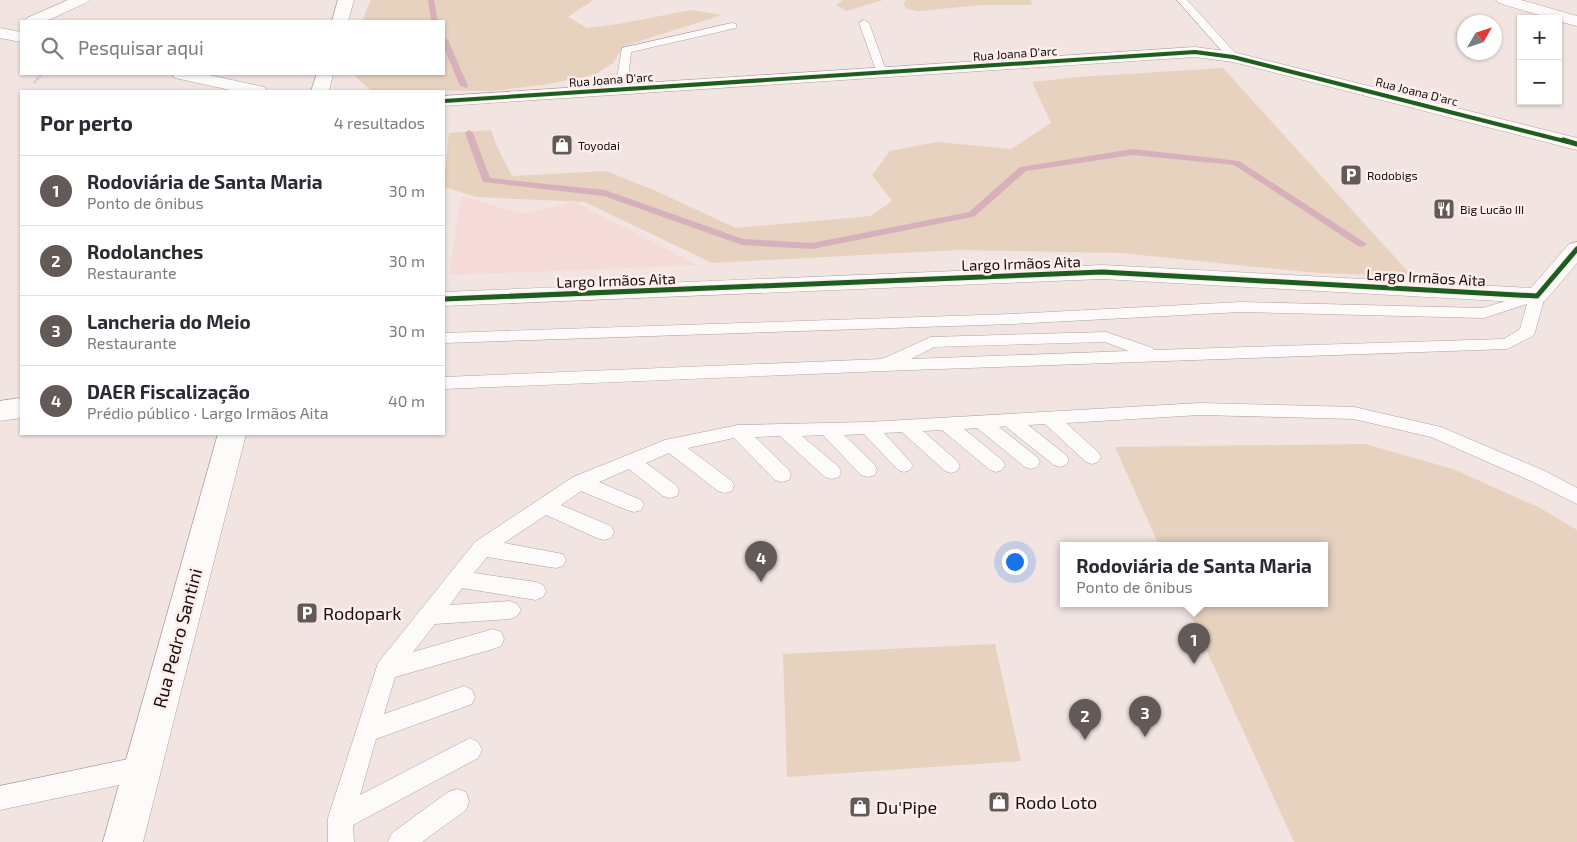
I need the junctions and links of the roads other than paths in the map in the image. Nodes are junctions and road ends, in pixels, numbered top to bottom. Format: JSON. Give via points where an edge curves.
{"nodes":[{"id":1,"x":81,"y":0,"type":"edge"},
{"id":2,"x":346,"y":0,"type":"edge"},
{"id":3,"x":1182,"y":0,"type":"edge"},
{"id":4,"x":1504,"y":0,"type":"edge"},
{"id":5,"x":35,"y":20,"type":"edge"},
{"id":6,"x":340,"y":20,"type":"edge"},
{"id":7,"x":1577,"y":20,"type":"edge"},
{"id":8,"x":864,"y":23,"type":"dead end"},
{"id":9,"x":20,"y":26,"type":"edge"},
{"id":10,"x":732,"y":26,"type":"dead end"},
{"id":11,"x":2,"y":35,"type":"edge"},
{"id":12,"x":20,"y":37,"type":"edge"},
{"id":13,"x":1234,"y":57,"type":"junction"},
{"id":14,"x":882,"y":72,"type":"junction"},
{"id":15,"x":186,"y":75,"type":"edge"},
{"id":16,"x":325,"y":75,"type":"edge"},
{"id":17,"x":253,"y":90,"type":"edge"},
{"id":18,"x":320,"y":90,"type":"edge"},
{"id":19,"x":621,"y":90,"type":"junction"},
{"id":20,"x":445,"y":101,"type":"edge"},
{"id":21,"x":1577,"y":144,"type":"edge"},
{"id":22,"x":1577,"y":249,"type":"edge"},
{"id":23,"x":1537,"y":296,"type":"junction"},
{"id":24,"x":445,"y":300,"type":"edge"},
{"id":25,"x":445,"y":338,"type":"edge"},
{"id":26,"x":1065,"y":338,"type":"junction"},
{"id":27,"x":1155,"y":355,"type":"junction"},
{"id":28,"x":1114,"y":357,"type":"junction"},
{"id":29,"x":883,"y":365,"type":"junction"},
{"id":30,"x":445,"y":383,"type":"edge"},
{"id":31,"x":20,"y":408,"type":"edge"},
{"id":32,"x":0,"y":411,"type":"edge"},
{"id":33,"x":1048,"y":417,"type":"junction"},
{"id":34,"x":1009,"y":420,"type":"junction"},
{"id":35,"x":980,"y":422,"type":"junction"},
{"id":36,"x":946,"y":424,"type":"junction"},
{"id":37,"x":906,"y":426,"type":"junction"},
{"id":38,"x":868,"y":428,"type":"junction"},
{"id":39,"x":827,"y":429,"type":"junction"},
{"id":40,"x":784,"y":430,"type":"junction"},
{"id":41,"x":738,"y":431,"type":"junction"},
{"id":42,"x":232,"y":435,"type":"edge"},
{"id":43,"x":670,"y":445,"type":"junction"},
{"id":44,"x":1092,"y":457,"type":"dead end"},
{"id":45,"x":1060,"y":460,"type":"dead end"},
{"id":46,"x":631,"y":461,"type":"junction"},
{"id":47,"x":1031,"y":462,"type":"dead end"},
{"id":48,"x":904,"y":465,"type":"dead end"},
{"id":49,"x":996,"y":465,"type":"dead end"},
{"id":50,"x":951,"y":466,"type":"dead end"},
{"id":51,"x":868,"y":470,"type":"dead end"},
{"id":52,"x":832,"y":472,"type":"dead end"},
{"id":53,"x":782,"y":475,"type":"dead end"},
{"id":54,"x":580,"y":482,"type":"junction"},
{"id":55,"x":725,"y":486,"type":"dead end"},
{"id":56,"x":670,"y":491,"type":"dead end"},
{"id":57,"x":1577,"y":497,"type":"edge"},
{"id":58,"x":634,"y":505,"type":"dead end"},
{"id":59,"x":544,"y":506,"type":"junction"},
{"id":60,"x":604,"y":532,"type":"dead end"},
{"id":61,"x":482,"y":548,"type":"junction"},
{"id":62,"x":556,"y":560,"type":"dead end"},
{"id":63,"x":457,"y":580,"type":"junction"},
{"id":64,"x":536,"y":590,"type":"dead end"},
{"id":65,"x":510,"y":610,"type":"dead end"},
{"id":66,"x":429,"y":615,"type":"junction"},
{"id":67,"x":493,"y":639,"type":"dead end"},
{"id":68,"x":386,"y":670,"type":"junction"},
{"id":69,"x":464,"y":697,"type":"dead end"},
{"id":70,"x":367,"y":731,"type":"junction"},
{"id":71,"x":470,"y":750,"type":"dead end"},
{"id":72,"x":143,"y":768,"type":"junction"},
{"id":73,"x":0,"y":798,"type":"edge"},
{"id":74,"x":457,"y":800,"type":"dead end"},
{"id":75,"x":340,"y":818,"type":"junction"},
{"id":76,"x":123,"y":842,"type":"edge"},
{"id":77,"x":341,"y":842,"type":"edge"},
{"id":78,"x":401,"y":842,"type":"edge"}],
"edges":[{"from":1,"to":5,"type":"street"},
{"from":2,"to":6,"type":"street"},
{"from":3,"to":13,"type":"lane"},
{"from":4,"to":7,"type":"street"},
{"from":8,"to":14,"type":"lane"},
{"from":9,"to":11,"type":"street"},
{"from":10,"to":19,"type":"lane","via":[[626,50]]},
{"from":11,"to":12,"type":"street"},
{"from":13,"to":14,"type":"street","name":"Rua Joana D'arc","via":[[1195,52]]},
{"from":13,"to":21,"type":"street","name":"Rua Joana D'arc"},
{"from":14,"to":19,"type":"street","name":"Rua Joana D'arc"},
{"from":15,"to":17,"type":"street"},
{"from":16,"to":18,"type":"street"},
{"from":19,"to":20,"type":"street","name":"Rua Joana D'arc"},
{"from":22,"to":23,"type":"street"},
{"from":23,"to":24,"type":"street","name":"Largo Irmãos Aita","via":[[1102,272]]},
{"from":23,"to":25,"type":"lane","via":[[1484,313],[1241,307],[1012,319]]},
{"from":23,"to":27,"type":"lane","via":[[1527,332],[1507,344]]},
{"from":26,"to":27,"type":"lane","via":[[1106,338]]},
{"from":26,"to":28,"type":"lane"},
{"from":26,"to":29,"type":"lane","via":[[931,342]]},
{"from":27,"to":28,"type":"lane"},
{"from":28,"to":29,"type":"lane"},
{"from":29,"to":30,"type":"lane"},
{"from":31,"to":32,"type":"street"},
{"from":33,"to":34,"type":"lane"},
{"from":33,"to":44,"type":"lane"},
{"from":33,"to":57,"type":"lane","via":[[1200,409],[1354,413],[1435,432],[1538,476]]},
{"from":34,"to":35,"type":"lane"},
{"from":34,"to":45,"type":"lane"},
{"from":35,"to":36,"type":"lane"},
{"from":35,"to":47,"type":"lane"},
{"from":36,"to":37,"type":"lane"},
{"from":36,"to":49,"type":"lane"},
{"from":37,"to":38,"type":"lane"},
{"from":37,"to":50,"type":"lane"},
{"from":38,"to":39,"type":"lane"},
{"from":38,"to":48,"type":"lane"},
{"from":39,"to":40,"type":"lane"},
{"from":39,"to":51,"type":"lane"},
{"from":40,"to":41,"type":"lane"},
{"from":40,"to":52,"type":"lane"},
{"from":41,"to":43,"type":"lane"},
{"from":41,"to":53,"type":"lane"},
{"from":42,"to":72,"type":"street","name":"Rua Pedro Santini"},
{"from":43,"to":46,"type":"lane"},
{"from":43,"to":55,"type":"lane"},
{"from":46,"to":54,"type":"lane"},
{"from":46,"to":56,"type":"lane"},
{"from":54,"to":58,"type":"lane"},
{"from":54,"to":59,"type":"lane"},
{"from":59,"to":60,"type":"lane"},
{"from":59,"to":61,"type":"lane"},
{"from":61,"to":62,"type":"lane"},
{"from":61,"to":63,"type":"lane"},
{"from":63,"to":64,"type":"lane"},
{"from":63,"to":66,"type":"lane"},
{"from":65,"to":66,"type":"lane"},
{"from":66,"to":68,"type":"lane"},
{"from":67,"to":68,"type":"lane"},
{"from":68,"to":70,"type":"lane"},
{"from":69,"to":70,"type":"lane"},
{"from":70,"to":75,"type":"lane"},
{"from":71,"to":75,"type":"lane"},
{"from":72,"to":73,"type":"lane"},
{"from":72,"to":76,"type":"street","name":"Rua Pedro Santini"},
{"from":74,"to":78,"type":"lane"},
{"from":75,"to":77,"type":"lane"}]}
